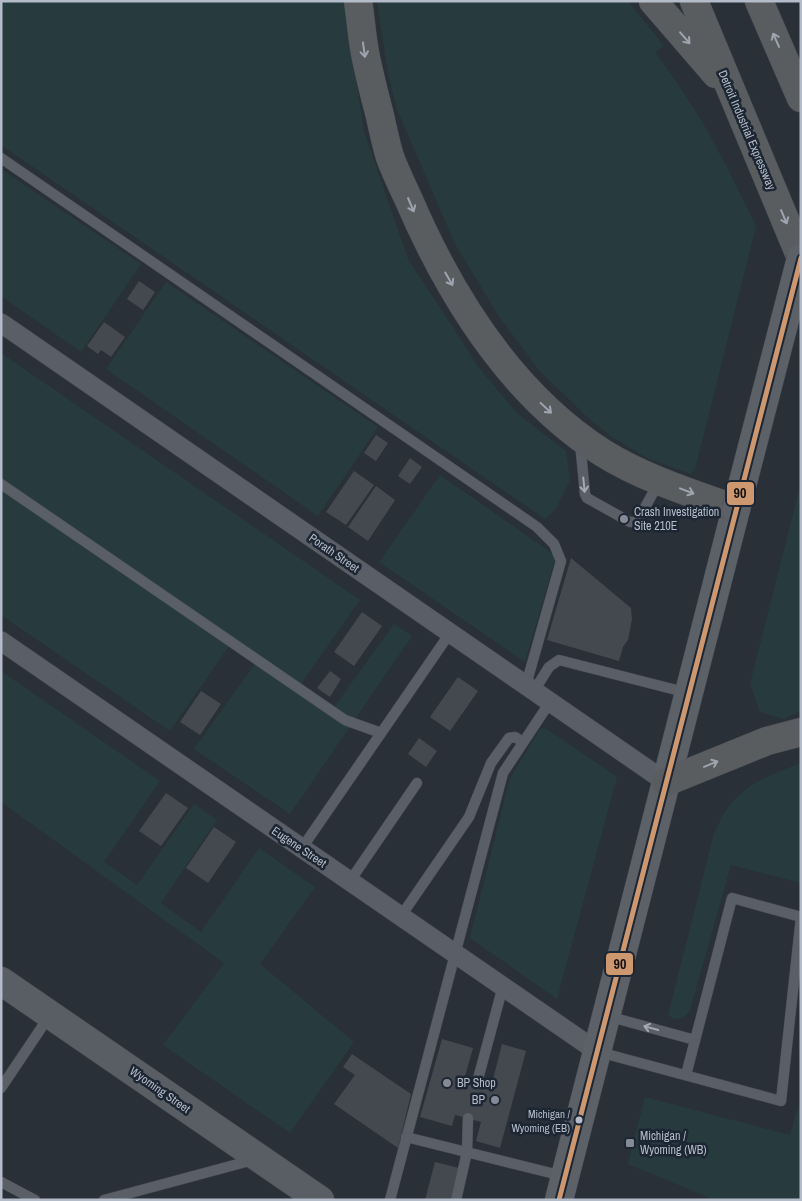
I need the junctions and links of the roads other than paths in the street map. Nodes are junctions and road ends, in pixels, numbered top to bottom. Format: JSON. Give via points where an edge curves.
{"nodes":[{"id":1,"x":358,"y":1,"type":"edge"},
{"id":2,"x":653,"y":1,"type":"edge"},
{"id":3,"x":694,"y":1,"type":"edge"},
{"id":4,"x":759,"y":1,"type":"edge"},
{"id":5,"x":731,"y":92,"type":"junction"},
{"id":6,"x":801,"y":98,"type":"edge"},
{"id":7,"x":1,"y":158,"type":"edge"},
{"id":8,"x":801,"y":258,"type":"edge"},
{"id":9,"x":1,"y":323,"type":"edge"},
{"id":10,"x":579,"y":436,"type":"junction"},
{"id":11,"x":660,"y":480,"type":"junction"},
{"id":12,"x":1,"y":484,"type":"edge"},
{"id":13,"x":736,"y":508,"type":"junction"},
{"id":14,"x":450,"y":633,"type":"junction"},
{"id":15,"x":1,"y":641,"type":"edge"},
{"id":16,"x":530,"y":688,"type":"junction"},
{"id":17,"x":689,"y":694,"type":"junction"},
{"id":18,"x":550,"y":702,"type":"junction"},
{"id":19,"x":801,"y":732,"type":"edge"},
{"id":20,"x":381,"y":733,"type":"junction"},
{"id":21,"x":523,"y":742,"type":"junction"},
{"id":22,"x":666,"y":782,"type":"junction"},
{"id":23,"x":417,"y":783,"type":"dead end"},
{"id":24,"x":302,"y":848,"type":"junction"},
{"id":25,"x":350,"y":882,"type":"junction"},
{"id":26,"x":401,"y":916,"type":"junction"},
{"id":27,"x":455,"y":954,"type":"junction"},
{"id":28,"x":1,"y":980,"type":"edge"},
{"id":29,"x":503,"y":986,"type":"junction"},
{"id":30,"x":50,"y":1014,"type":"junction"},
{"id":31,"x":607,"y":1016,"type":"junction"},
{"id":32,"x":695,"y":1040,"type":"junction"},
{"id":33,"x":598,"y":1052,"type":"junction"},
{"id":34,"x":6,"y":1072,"type":"edge"},
{"id":35,"x":686,"y":1075,"type":"junction"},
{"id":36,"x":478,"y":1080,"type":"dead end"},
{"id":37,"x":1,"y":1088,"type":"edge"},
{"id":38,"x":468,"y":1118,"type":"dead end"},
{"id":39,"x":406,"y":1137,"type":"junction"},
{"id":40,"x":467,"y":1152,"type":"junction"},
{"id":41,"x":259,"y":1158,"type":"junction"},
{"id":42,"x":1,"y":1182,"type":"edge"},
{"id":43,"x":562,"y":1188,"type":"edge"},
{"id":44,"x":306,"y":1196,"type":"edge"},
{"id":45,"x":35,"y":1200,"type":"edge"},
{"id":46,"x":104,"y":1200,"type":"edge"},
{"id":47,"x":390,"y":1200,"type":"edge"},
{"id":48,"x":456,"y":1200,"type":"edge"}],
"edges":[{"from":1,"to":10,"type":"highway","one_way":true,"via":[[365,56],[390,156],[424,237],[467,310],[504,363],[536,398]]},
{"from":2,"to":5,"type":"highway","one_way":true},
{"from":3,"to":5,"type":"highway","name":"Detroit Industrial Expressway"},
{"from":6,"to":4,"type":"highway","one_way":true},
{"from":5,"to":8,"type":"highway","name":"Detroit Industrial Expressway","one_way":true},
{"from":7,"to":16,"type":"lane","via":[[537,527],[554,544],[560,561]]},
{"from":8,"to":13,"type":"main road","bridge":true},
{"from":9,"to":14,"type":"street","name":"Porath Street"},
{"from":10,"to":11,"type":"highway","via":[[626,466]]},
{"from":10,"to":11,"type":"lane","one_way":true,"via":[[585,494],[590,501],[634,522],[641,516]]},
{"from":11,"to":13,"type":"highway","one_way":true},
{"from":12,"to":20,"type":"lane","via":[[345,720]]},
{"from":13,"to":17,"type":"main road"},
{"from":14,"to":16,"type":"street","name":"Porath Street"},
{"from":14,"to":20,"type":"lane"},
{"from":15,"to":24,"type":"street","name":"Eugene Street"},
{"from":16,"to":17,"type":"lane","via":[[559,660]]},
{"from":16,"to":18,"type":"street","name":"Porath Street"},
{"from":17,"to":22,"type":"main road"},
{"from":18,"to":21,"type":"lane"},
{"from":18,"to":22,"type":"street","name":"Porath Street"},
{"from":22,"to":19,"type":"highway","one_way":true,"via":[[767,741]]},
{"from":20,"to":24,"type":"lane"},
{"from":21,"to":26,"type":"lane","via":[[515,737],[509,738],[491,763],[469,817]]},
{"from":21,"to":27,"type":"lane","via":[[503,773]]},
{"from":22,"to":31,"type":"main road"},
{"from":23,"to":25,"type":"lane"},
{"from":24,"to":25,"type":"street","name":"Eugene Street"},
{"from":25,"to":26,"type":"street","name":"Eugene Street"},
{"from":26,"to":27,"type":"street","name":"Eugene Street"},
{"from":27,"to":29,"type":"street","name":"Eugene Street"},
{"from":27,"to":39,"type":"lane"},
{"from":28,"to":30,"type":"main road","name":"Wyoming Street"},
{"from":29,"to":33,"type":"street","name":"Eugene Street"},
{"from":29,"to":36,"type":"lane"},
{"from":30,"to":34,"type":"lane"},
{"from":30,"to":41,"type":"main road","name":"Wyoming Street"},
{"from":32,"to":31,"type":"lane","one_way":true},
{"from":31,"to":33,"type":"main road"},
{"from":32,"to":35,"type":"lane"},
{"from":32,"to":35,"type":"lane","via":[[732,898],[801,917],[781,1100]]},
{"from":33,"to":35,"type":"lane"},
{"from":33,"to":43,"type":"main road"},
{"from":34,"to":37,"type":"lane"},
{"from":38,"to":40,"type":"lane"},
{"from":39,"to":40,"type":"lane"},
{"from":39,"to":47,"type":"lane"},
{"from":40,"to":43,"type":"lane"},
{"from":40,"to":48,"type":"lane"},
{"from":41,"to":44,"type":"main road","name":"Wyoming Street"},
{"from":41,"to":46,"type":"lane"},
{"from":42,"to":45,"type":"lane"}]}
